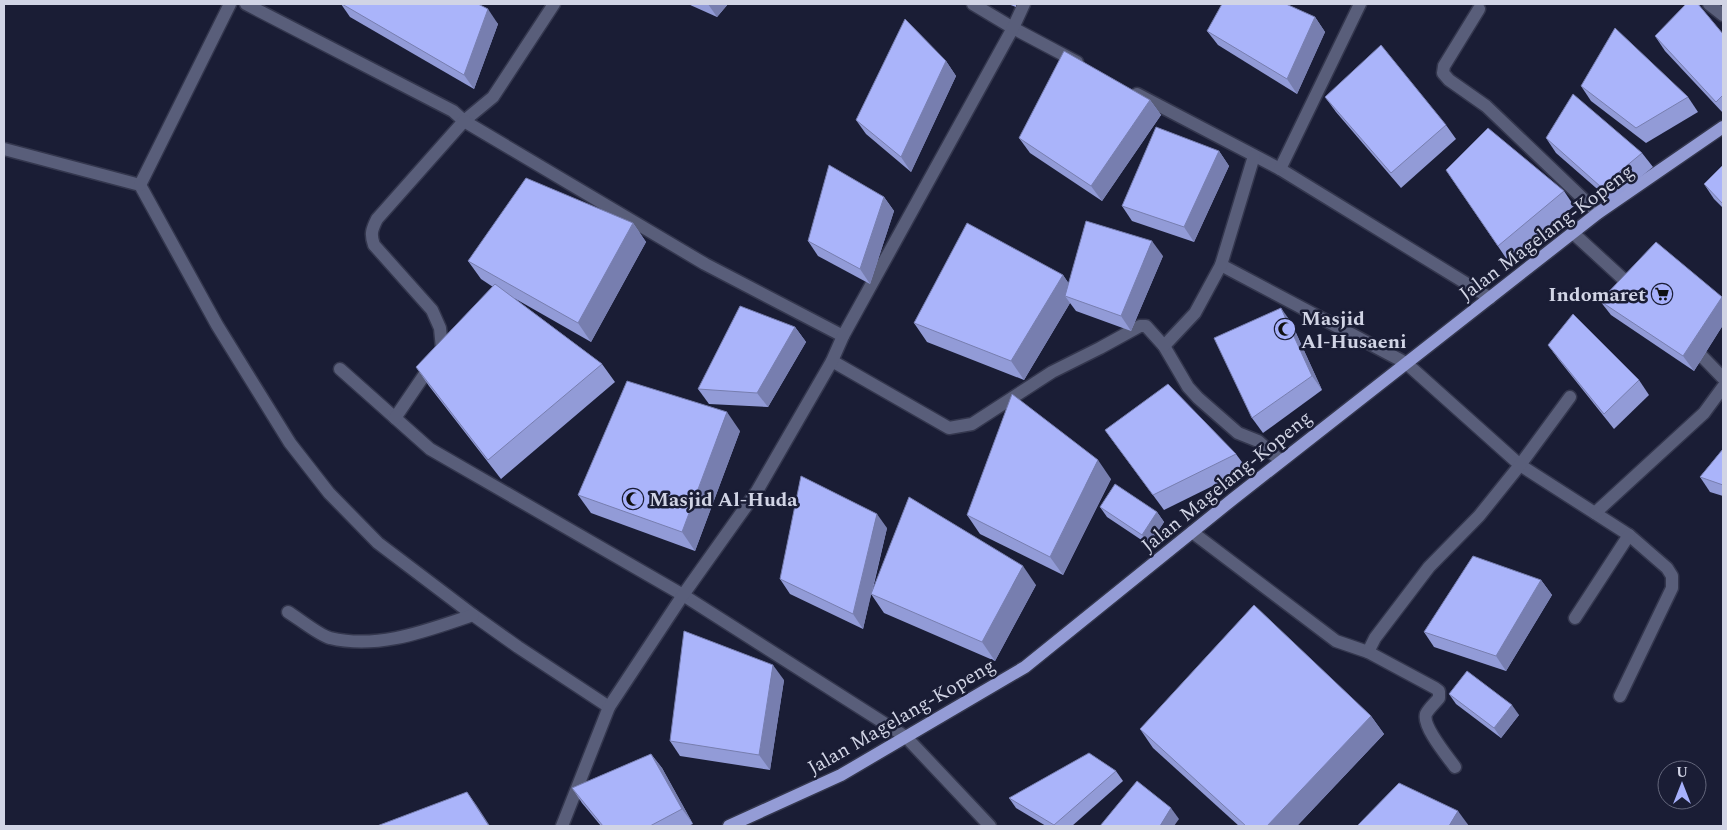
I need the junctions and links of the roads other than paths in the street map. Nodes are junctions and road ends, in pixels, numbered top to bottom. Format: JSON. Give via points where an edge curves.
{"nodes":[{"id":1,"x":230,"y":4,"type":"edge"},
{"id":2,"x":246,"y":4,"type":"edge"},
{"id":3,"x":554,"y":4,"type":"edge"},
{"id":4,"x":972,"y":4,"type":"edge"},
{"id":5,"x":1024,"y":4,"type":"edge"},
{"id":6,"x":1360,"y":4,"type":"edge"},
{"id":7,"x":1709,"y":4,"type":"edge"},
{"id":8,"x":1479,"y":8,"type":"dead end"},
{"id":9,"x":1723,"y":15,"type":"edge"},
{"id":10,"x":1013,"y":28,"type":"junction"},
{"id":11,"x":1091,"y":70,"type":"edge"},
{"id":12,"x":1126,"y":88,"type":"edge"},
{"id":13,"x":464,"y":120,"type":"junction"},
{"id":14,"x":1723,"y":127,"type":"edge"},
{"id":15,"x":4,"y":149,"type":"edge"},
{"id":16,"x":1254,"y":156,"type":"junction"},
{"id":17,"x":1280,"y":169,"type":"junction"},
{"id":18,"x":140,"y":185,"type":"junction"},
{"id":19,"x":1598,"y":213,"type":"junction"},
{"id":20,"x":1573,"y":233,"type":"junction"},
{"id":21,"x":1221,"y":265,"type":"junction"},
{"id":22,"x":1490,"y":298,"type":"junction"},
{"id":23,"x":1643,"y":298,"type":"edge"},
{"id":24,"x":843,"y":336,"type":"junction"},
{"id":25,"x":1683,"y":338,"type":"edge"},
{"id":26,"x":1164,"y":346,"type":"junction"},
{"id":27,"x":832,"y":361,"type":"junction"},
{"id":28,"x":1406,"y":364,"type":"junction"},
{"id":29,"x":340,"y":369,"type":"dead end"},
{"id":30,"x":1723,"y":378,"type":"edge"},
{"id":31,"x":1723,"y":386,"type":"edge"},
{"id":32,"x":1570,"y":397,"type":"dead end"},
{"id":33,"x":395,"y":418,"type":"junction"},
{"id":34,"x":1281,"y":461,"type":"junction"},
{"id":35,"x":1520,"y":465,"type":"junction"},
{"id":36,"x":1595,"y":513,"type":"junction"},
{"id":37,"x":1192,"y":532,"type":"junction"},
{"id":38,"x":1629,"y":535,"type":"junction"},
{"id":39,"x":683,"y":595,"type":"junction"},
{"id":40,"x":288,"y":612,"type":"dead end"},
{"id":41,"x":473,"y":615,"type":"junction"},
{"id":42,"x":1575,"y":618,"type":"dead end"},
{"id":43,"x":1368,"y":652,"type":"junction"},
{"id":44,"x":1620,"y":696,"type":"dead end"},
{"id":45,"x":609,"y":707,"type":"junction"},
{"id":46,"x":906,"y":737,"type":"junction"},
{"id":47,"x":1454,"y":767,"type":"dead end"},
{"id":48,"x":562,"y":826,"type":"edge"},
{"id":49,"x":729,"y":826,"type":"edge"},
{"id":50,"x":990,"y":826,"type":"edge"}],
"edges":[{"from":1,"to":18,"type":"street"},
{"from":2,"to":13,"type":"street","via":[[453,111]]},
{"from":3,"to":13,"type":"street","via":[[493,97]]},
{"from":4,"to":10,"type":"street"},
{"from":5,"to":10,"type":"street"},
{"from":6,"to":17,"type":"street"},
{"from":7,"to":9,"type":"street"},
{"from":8,"to":19,"type":"street","via":[[1444,66],[1443,73],[1486,106]]},
{"from":10,"to":11,"type":"street"},
{"from":10,"to":24,"type":"street"},
{"from":12,"to":16,"type":"street"},
{"from":13,"to":24,"type":"street","via":[[705,264]]},
{"from":13,"to":33,"type":"street","via":[[372,228],[374,245],[432,310],[440,328],[442,344],[442,349]]},
{"from":14,"to":19,"type":"main road","name":"Jalan Magelang-Kopeng"},
{"from":15,"to":18,"type":"street"},
{"from":16,"to":17,"type":"street"},
{"from":16,"to":21,"type":"street"},
{"from":17,"to":22,"type":"street"},
{"from":18,"to":41,"type":"street","via":[[217,325],[290,443],[329,493],[378,543]]},
{"from":19,"to":20,"type":"main road","name":"Jalan Magelang-Kopeng"},
{"from":20,"to":22,"type":"main road","name":"Jalan Magelang-Kopeng"},
{"from":20,"to":23,"type":"street"},
{"from":21,"to":26,"type":"street","via":[[1195,313]]},
{"from":21,"to":28,"type":"street"},
{"from":22,"to":28,"type":"main road","name":"Jalan Magelang-Kopeng"},
{"from":24,"to":27,"type":"street"},
{"from":25,"to":30,"type":"street"},
{"from":26,"to":27,"type":"street","via":[[1146,326],[1140,326],[1052,372],[972,424],[949,428]]},
{"from":26,"to":34,"type":"street","via":[[1198,398],[1238,433],[1258,442]]},
{"from":27,"to":39,"type":"street","via":[[757,491]]},
{"from":28,"to":34,"type":"main road","name":"Jalan Magelang-Kopeng"},
{"from":28,"to":35,"type":"street"},
{"from":29,"to":33,"type":"street"},
{"from":31,"to":36,"type":"street","via":[[1704,413]]},
{"from":32,"to":35,"type":"street"},
{"from":33,"to":39,"type":"street","via":[[430,448]]},
{"from":34,"to":37,"type":"main road","name":"Jalan Magelang-Kopeng"},
{"from":35,"to":36,"type":"street"},
{"from":35,"to":43,"type":"street","via":[[1479,516],[1429,567]]},
{"from":36,"to":38,"type":"street"},
{"from":37,"to":43,"type":"street","via":[[1336,641]]},
{"from":37,"to":46,"type":"main road","name":"Jalan Magelang-Kopeng","via":[[1025,667]]},
{"from":38,"to":42,"type":"street"},
{"from":38,"to":44,"type":"street","via":[[1667,568],[1672,576],[1672,588]]},
{"from":39,"to":45,"type":"street"},
{"from":39,"to":46,"type":"street"},
{"from":40,"to":41,"type":"street","via":[[329,638],[366,642],[417,634]]},
{"from":41,"to":45,"type":"street"},
{"from":43,"to":47,"type":"street","via":[[1438,692],[1439,698],[1425,719]]},
{"from":45,"to":48,"type":"street"},
{"from":46,"to":49,"type":"main road","name":"Jalan Magelang-Kopeng","via":[[841,775]]},
{"from":46,"to":50,"type":"street"}]}
